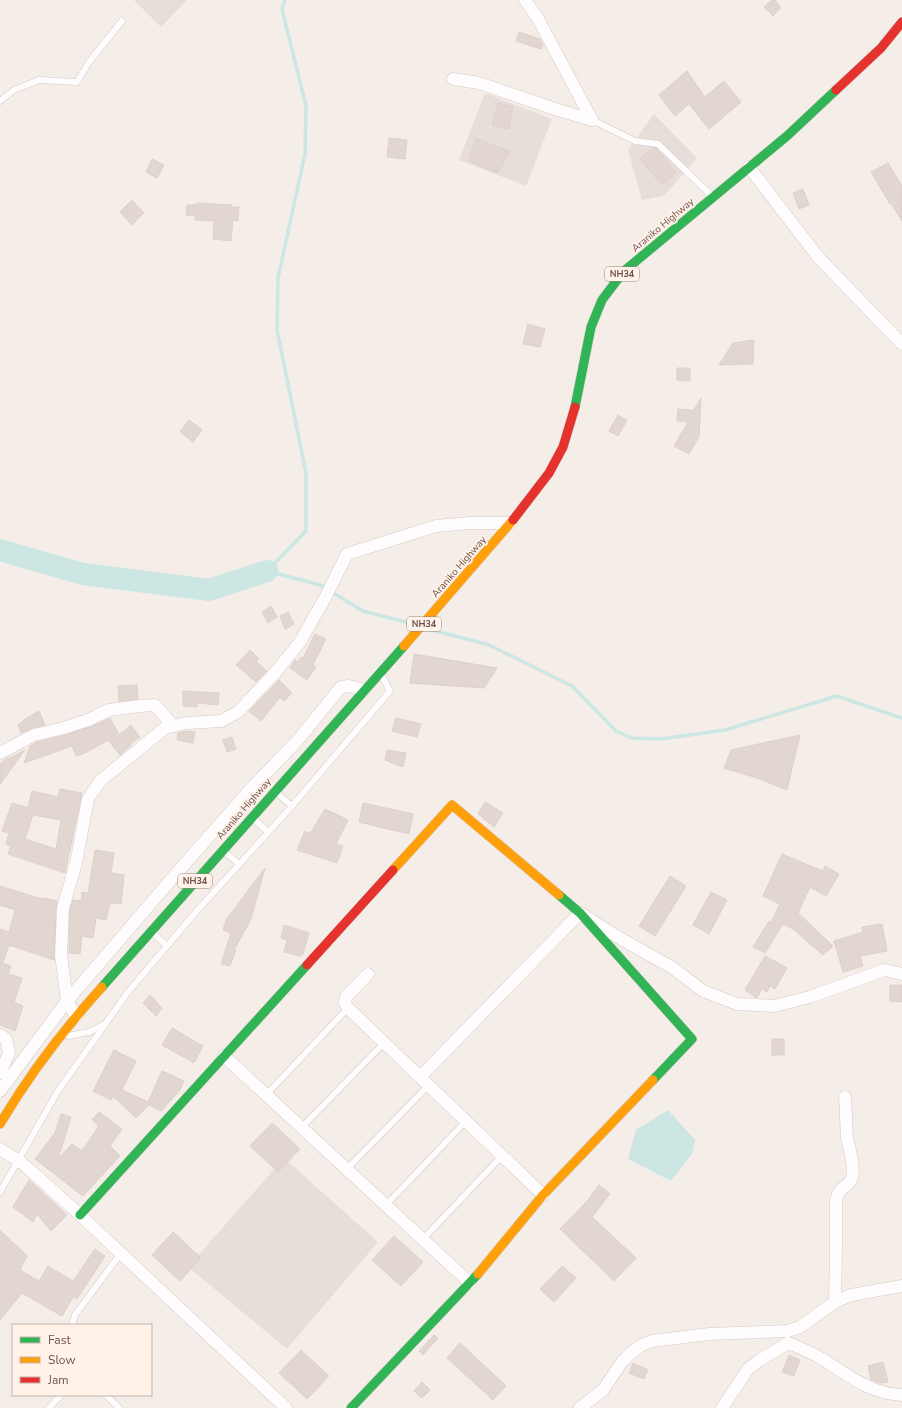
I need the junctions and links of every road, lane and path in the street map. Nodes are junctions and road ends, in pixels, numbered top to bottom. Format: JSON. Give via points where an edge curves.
{"nodes":[{"id":1,"x":525,"y":0,"type":"edge"},
{"id":2,"x":122,"y":21,"type":"dead end"},
{"id":3,"x":902,"y":22,"type":"edge"},
{"id":4,"x":453,"y":80,"type":"dead end"},
{"id":5,"x":0,"y":101,"type":"edge"},
{"id":6,"x":592,"y":120,"type":"junction"},
{"id":7,"x":749,"y":167,"type":"junction"},
{"id":8,"x":713,"y":197,"type":"junction"},
{"id":9,"x":902,"y":344,"type":"edge"},
{"id":10,"x":511,"y":523,"type":"junction"},
{"id":11,"x":380,"y":673,"type":"junction"},
{"id":12,"x":364,"y":690,"type":"junction"},
{"id":13,"x":353,"y":714,"type":"junction"},
{"id":14,"x":363,"y":723,"type":"junction"},
{"id":15,"x":173,"y":726,"type":"junction"},
{"id":16,"x":0,"y":753,"type":"edge"},
{"id":17,"x":275,"y":791,"type":"junction"},
{"id":18,"x":292,"y":806,"type":"junction"},
{"id":19,"x":252,"y":817,"type":"junction"},
{"id":20,"x":268,"y":832,"type":"junction"},
{"id":21,"x":223,"y":850,"type":"junction"},
{"id":22,"x":239,"y":864,"type":"junction"},
{"id":23,"x":184,"y":878,"type":"junction"},
{"id":24,"x":190,"y":908,"type":"dead end"},
{"id":25,"x":195,"y":913,"type":"junction"},
{"id":26,"x":580,"y":913,"type":"junction"},
{"id":27,"x":144,"y":925,"type":"junction"},
{"id":28,"x":167,"y":946,"type":"junction"},
{"id":29,"x":368,"y":974,"type":"dead end"},
{"id":30,"x":902,"y":974,"type":"edge"},
{"id":31,"x":67,"y":1001,"type":"junction"},
{"id":32,"x":348,"y":1008,"type":"junction"},
{"id":33,"x":76,"y":1016,"type":"junction"},
{"id":34,"x":104,"y":1024,"type":"junction"},
{"id":35,"x":0,"y":1035,"type":"edge"},
{"id":36,"x":59,"y":1038,"type":"junction"},
{"id":37,"x":384,"y":1043,"type":"junction"},
{"id":38,"x":224,"y":1056,"type":"junction"},
{"id":39,"x":0,"y":1073,"type":"edge"},
{"id":40,"x":424,"y":1081,"type":"junction"},
{"id":41,"x":0,"y":1091,"type":"edge"},
{"id":42,"x":266,"y":1095,"type":"junction"},
{"id":43,"x":845,"y":1097,"type":"dead end"},
{"id":44,"x":466,"y":1121,"type":"junction"},
{"id":45,"x":0,"y":1124,"type":"edge"},
{"id":46,"x":302,"y":1127,"type":"junction"},
{"id":47,"x":0,"y":1149,"type":"edge"},
{"id":48,"x":502,"y":1156,"type":"junction"},
{"id":49,"x":18,"y":1160,"type":"junction"},
{"id":50,"x":347,"y":1169,"type":"junction"},
{"id":51,"x":0,"y":1192,"type":"edge"},
{"id":52,"x":543,"y":1194,"type":"junction"},
{"id":53,"x":386,"y":1205,"type":"junction"},
{"id":54,"x":80,"y":1215,"type":"junction"},
{"id":55,"x":423,"y":1240,"type":"junction"},
{"id":56,"x":121,"y":1253,"type":"junction"},
{"id":57,"x":470,"y":1283,"type":"junction"},
{"id":58,"x":902,"y":1286,"type":"edge"},
{"id":59,"x":835,"y":1302,"type":"junction"},
{"id":60,"x":72,"y":1324,"type":"edge"},
{"id":61,"x":788,"y":1337,"type":"junction"},
{"id":62,"x":902,"y":1395,"type":"edge"},
{"id":63,"x":60,"y":1396,"type":"edge"},
{"id":64,"x":107,"y":1396,"type":"edge"},
{"id":65,"x":49,"y":1408,"type":"edge"},
{"id":66,"x":117,"y":1408,"type":"edge"},
{"id":67,"x":286,"y":1408,"type":"edge"},
{"id":68,"x":351,"y":1408,"type":"edge"},
{"id":69,"x":580,"y":1408,"type":"edge"},
{"id":70,"x":722,"y":1408,"type":"edge"}],
"edges":[{"from":1,"to":6,"type":"street","via":[[537,17]]},
{"from":2,"to":5,"type":"lane","via":[[89,62],[77,82],[39,80],[14,90]]},
{"from":3,"to":7,"type":"main road","name":"Araniko Highway","number":"NH34","via":[[880,48],[840,86],[787,136]]},
{"from":4,"to":6,"type":"street","via":[[479,83]]},
{"from":6,"to":8,"type":"lane","via":[[635,141],[658,144]]},
{"from":7,"to":8,"type":"main road","name":"Araniko Highway","number":"NH34"},
{"from":7,"to":9,"type":"street","via":[[818,257]]},
{"from":8,"to":10,"type":"main road","name":"Araniko Highway","number":"NH34","via":[[624,271],[602,300],[591,327],[573,415],[563,447],[549,473]]},
{"from":10,"to":11,"type":"main road","name":"Araniko Highway","number":"NH34"},
{"from":10,"to":15,"type":"street","via":[[436,526],[347,554],[300,642],[238,712],[221,721]]},
{"from":11,"to":12,"type":"main road","name":"Araniko Highway","number":"NH34"},
{"from":11,"to":14,"type":"lane","via":[[390,691]]},
{"from":12,"to":13,"type":"main road","name":"Araniko Highway","number":"NH34"},
{"from":12,"to":23,"type":"street","via":[[349,686],[341,687],[297,740],[248,792]]},
{"from":13,"to":14,"type":"lane"},
{"from":13,"to":17,"type":"main road","name":"Araniko Highway","number":"NH34"},
{"from":14,"to":18,"type":"lane"},
{"from":15,"to":16,"type":"street","via":[[155,705],[109,710],[64,728],[34,735]]},
{"from":15,"to":31,"type":"street","via":[[165,728],[100,781],[88,799],[76,863],[62,908],[61,955]]},
{"from":17,"to":18,"type":"lane"},
{"from":17,"to":19,"type":"main road","name":"Araniko Highway","number":"NH34"},
{"from":18,"to":20,"type":"lane"},
{"from":19,"to":20,"type":"lane"},
{"from":19,"to":21,"type":"main road","name":"Araniko Highway","number":"NH34"},
{"from":20,"to":22,"type":"lane"},
{"from":21,"to":22,"type":"lane"},
{"from":21,"to":23,"type":"main road","name":"Araniko Highway","number":"NH34"},
{"from":22,"to":25,"type":"lane"},
{"from":23,"to":27,"type":"street"},
{"from":23,"to":27,"type":"main road","name":"Araniko Highway","number":"NH34","via":[[182,902]]},
{"from":24,"to":25,"type":"lane"},
{"from":25,"to":28,"type":"lane"},
{"from":26,"to":30,"type":"street","via":[[673,968],[703,991],[738,1004],[774,1006],[810,997],[884,970]]},
{"from":26,"to":38,"type":"main road","via":[[452,805]]},
{"from":26,"to":40,"type":"street"},
{"from":26,"to":52,"type":"main road","via":[[692,1039]]},
{"from":27,"to":28,"type":"lane"},
{"from":27,"to":31,"type":"street"},
{"from":27,"to":33,"type":"main road","name":"Araniko Highway","number":"NH34"},
{"from":28,"to":34,"type":"lane"},
{"from":29,"to":32,"type":"street","via":[[346,997],[345,1003]]},
{"from":31,"to":33,"type":"street"},
{"from":31,"to":41,"type":"street"},
{"from":32,"to":37,"type":"street"},
{"from":32,"to":42,"type":"lane"},
{"from":33,"to":36,"type":"main road","name":"Araniko Highway","number":"NH34"},
{"from":34,"to":36,"type":"lane","via":[[88,1032]]},
{"from":34,"to":49,"type":"lane","via":[[58,1091]]},
{"from":35,"to":39,"type":"street","via":[[6,1039],[9,1054]]},
{"from":36,"to":45,"type":"main road","name":"Araniko Highway","number":"NH34"},
{"from":37,"to":40,"type":"street"},
{"from":37,"to":46,"type":"lane"},
{"from":38,"to":42,"type":"street"},
{"from":38,"to":54,"type":"main road"},
{"from":40,"to":44,"type":"street"},
{"from":40,"to":50,"type":"lane"},
{"from":42,"to":46,"type":"street"},
{"from":43,"to":59,"type":"street","via":[[853,1171],[852,1179],[848,1185],[841,1188],[836,1201]]},
{"from":44,"to":48,"type":"street"},
{"from":44,"to":53,"type":"lane"},
{"from":46,"to":50,"type":"street"},
{"from":47,"to":49,"type":"street"},
{"from":48,"to":52,"type":"street"},
{"from":48,"to":55,"type":"lane"},
{"from":49,"to":51,"type":"lane"},
{"from":49,"to":54,"type":"street"},
{"from":50,"to":53,"type":"street"},
{"from":52,"to":57,"type":"main road"},
{"from":53,"to":55,"type":"street"},
{"from":54,"to":56,"type":"street"},
{"from":55,"to":57,"type":"street"},
{"from":56,"to":60,"type":"lane","via":[[75,1315]]},
{"from":56,"to":67,"type":"street"},
{"from":57,"to":68,"type":"main road"},
{"from":58,"to":59,"type":"street","via":[[850,1295]]},
{"from":59,"to":61,"type":"street"},
{"from":61,"to":62,"type":"street","via":[[865,1386],[878,1392]]},
{"from":61,"to":69,"type":"street","via":[[709,1334],[652,1341],[630,1354],[603,1390]]},
{"from":61,"to":70,"type":"street","via":[[748,1369]]},
{"from":63,"to":65,"type":"lane"},
{"from":64,"to":66,"type":"lane"}]}
